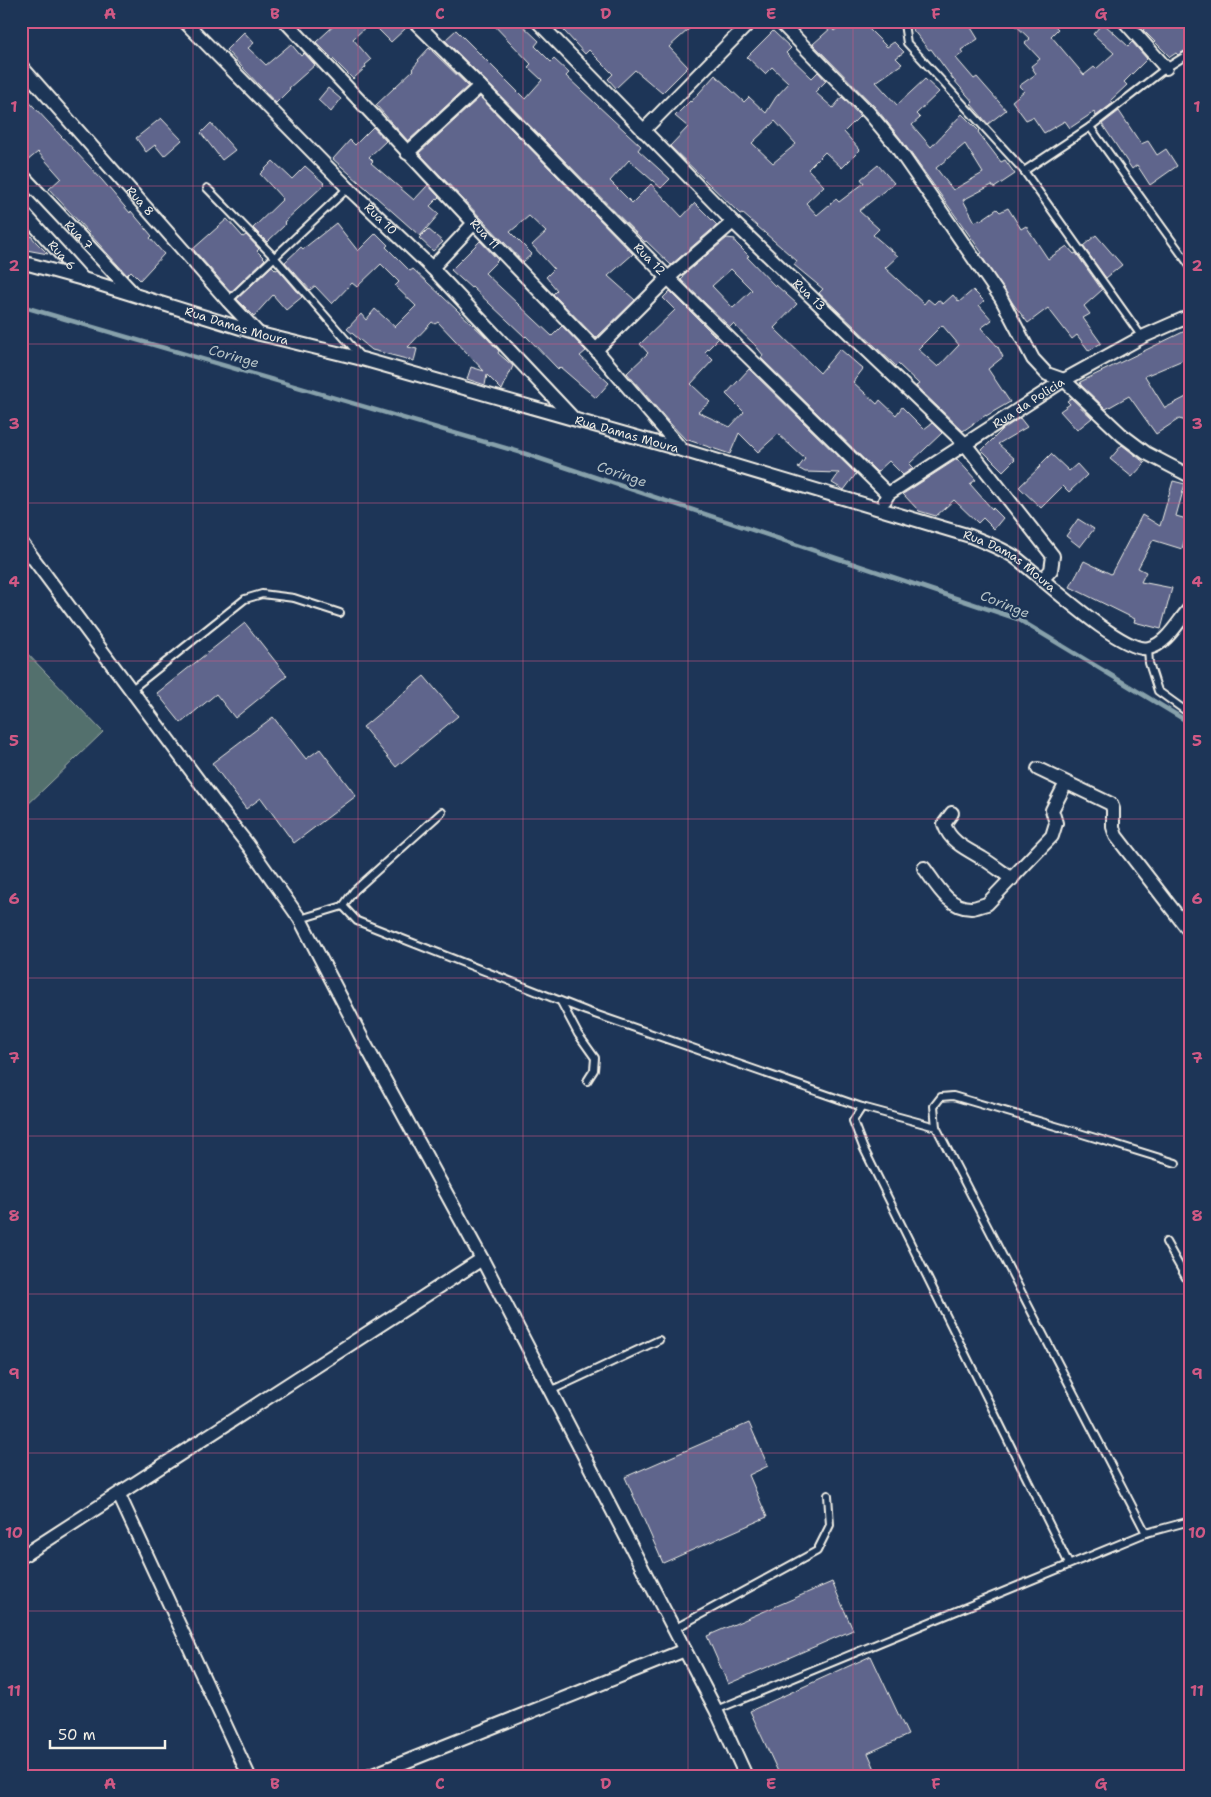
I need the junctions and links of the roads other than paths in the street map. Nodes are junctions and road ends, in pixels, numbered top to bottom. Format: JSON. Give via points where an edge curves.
{"nodes":[{"id":1,"x":184,"y":21,"type":"edge"},
{"id":2,"x":284,"y":21,"type":"edge"},
{"id":3,"x":414,"y":21,"type":"edge"},
{"id":4,"x":537,"y":21,"type":"edge"},
{"id":5,"x":751,"y":21,"type":"edge"},
{"id":6,"x":779,"y":21,"type":"edge"},
{"id":7,"x":905,"y":21,"type":"edge"},
{"id":8,"x":1124,"y":21,"type":"edge"},
{"id":9,"x":1190,"y":53,"type":"edge"},
{"id":10,"x":21,"y":66,"type":"edge"},
{"id":11,"x":1166,"y":68,"type":"junction"},
{"id":12,"x":480,"y":86,"type":"junction"},
{"id":13,"x":1090,"y":127,"type":"junction"},
{"id":14,"x":643,"y":131,"type":"junction"},
{"id":15,"x":408,"y":153,"type":"junction"},
{"id":16,"x":1024,"y":171,"type":"junction"},
{"id":17,"x":21,"y":174,"type":"edge"},
{"id":18,"x":207,"y":188,"type":"dead end"},
{"id":19,"x":348,"y":188,"type":"junction"},
{"id":20,"x":21,"y":210,"type":"edge"},
{"id":21,"x":733,"y":222,"type":"junction"},
{"id":22,"x":474,"y":223,"type":"junction"},
{"id":23,"x":274,"y":257,"type":"junction"},
{"id":24,"x":21,"y":262,"type":"edge"},
{"id":25,"x":1190,"y":266,"type":"edge"},
{"id":26,"x":432,"y":268,"type":"junction"},
{"id":27,"x":668,"y":278,"type":"junction"},
{"id":28,"x":83,"y":279,"type":"junction"},
{"id":29,"x":135,"y":295,"type":"junction"},
{"id":30,"x":228,"y":302,"type":"junction"},
{"id":31,"x":1190,"y":316,"type":"edge"},
{"id":32,"x":260,"y":334,"type":"junction"},
{"id":33,"x":1142,"y":337,"type":"junction"},
{"id":34,"x":596,"y":350,"type":"junction"},
{"id":35,"x":362,"y":359,"type":"junction"},
{"id":36,"x":1064,"y":380,"type":"junction"},
{"id":37,"x":574,"y":420,"type":"junction"},
{"id":38,"x":965,"y":444,"type":"junction"},
{"id":39,"x":682,"y":450,"type":"junction"},
{"id":40,"x":1190,"y":476,"type":"edge"},
{"id":41,"x":888,"y":494,"type":"junction"},
{"id":42,"x":881,"y":509,"type":"junction"},
{"id":43,"x":21,"y":542,"type":"edge"},
{"id":44,"x":1042,"y":580,"type":"junction"},
{"id":45,"x":1190,"y":608,"type":"edge"},
{"id":46,"x":340,"y":612,"type":"dead end"},
{"id":47,"x":1148,"y":649,"type":"junction"},
{"id":48,"x":132,"y":689,"type":"junction"},
{"id":49,"x":1190,"y":714,"type":"edge"},
{"id":50,"x":1038,"y":769,"type":"dead end"},
{"id":51,"x":1066,"y":783,"type":"junction"},
{"id":52,"x":442,"y":812,"type":"dead end"},
{"id":53,"x":952,"y":813,"type":"dead end"},
{"id":54,"x":924,"y":868,"type":"dead end"},
{"id":55,"x":1012,"y":879,"type":"junction"},
{"id":56,"x":343,"y":906,"type":"junction"},
{"id":57,"x":300,"y":920,"type":"junction"},
{"id":58,"x":1190,"y":932,"type":"edge"},
{"id":59,"x":561,"y":1002,"type":"junction"},
{"id":60,"x":587,"y":1081,"type":"dead end"},
{"id":61,"x":862,"y":1106,"type":"junction"},
{"id":62,"x":936,"y":1127,"type":"junction"},
{"id":63,"x":1176,"y":1163,"type":"dead end"},
{"id":64,"x":1166,"y":1242,"type":"dead end"},
{"id":65,"x":482,"y":1259,"type":"junction"},
{"id":66,"x":1190,"y":1284,"type":"edge"},
{"id":67,"x":660,"y":1340,"type":"dead end"},
{"id":68,"x":550,"y":1391,"type":"junction"},
{"id":69,"x":119,"y":1495,"type":"junction"},
{"id":70,"x":828,"y":1495,"type":"dead end"},
{"id":71,"x":1190,"y":1521,"type":"edge"},
{"id":72,"x":1146,"y":1533,"type":"junction"},
{"id":73,"x":21,"y":1557,"type":"edge"},
{"id":74,"x":1069,"y":1564,"type":"junction"},
{"id":75,"x":674,"y":1629,"type":"junction"},
{"id":76,"x":685,"y":1650,"type":"junction"},
{"id":77,"x":716,"y":1710,"type":"junction"},
{"id":78,"x":398,"y":1771,"type":"edge"},
{"id":79,"x":249,"y":1776,"type":"edge"},
{"id":80,"x":370,"y":1776,"type":"edge"},
{"id":81,"x":746,"y":1776,"type":"edge"}],
"edges":[{"from":1,"to":19,"type":"street","name":"Rua 10"},
{"from":2,"to":15,"type":"street","name":"Rua 11"},
{"from":3,"to":12,"type":"street","name":"Rua 12"},
{"from":4,"to":14,"type":"street","name":"Rua 13"},
{"from":5,"to":14,"type":"street"},
{"from":6,"to":36,"type":"street","via":[[869,113],[894,144],[1001,298],[1033,359],[1047,374]]},
{"from":7,"to":16,"type":"lane","via":[[907,44]]},
{"from":8,"to":11,"type":"street"},
{"from":9,"to":11,"type":"lane"},
{"from":10,"to":30,"type":"street","name":"Rua 8"},
{"from":11,"to":13,"type":"lane"},
{"from":12,"to":15,"type":"street"},
{"from":12,"to":27,"type":"street","name":"Rua 12"},
{"from":13,"to":16,"type":"lane"},
{"from":13,"to":25,"type":"lane"},
{"from":14,"to":21,"type":"street","name":"Rua 13"},
{"from":15,"to":22,"type":"street","name":"Rua 11"},
{"from":16,"to":33,"type":"lane"},
{"from":17,"to":29,"type":"street","name":"Rua 7"},
{"from":18,"to":23,"type":"lane"},
{"from":19,"to":23,"type":"lane"},
{"from":19,"to":26,"type":"street","name":"Rua 10"},
{"from":20,"to":28,"type":"street","name":"Rua 6"},
{"from":21,"to":27,"type":"street"},
{"from":21,"to":38,"type":"street","name":"Rua 13"},
{"from":22,"to":26,"type":"street"},
{"from":22,"to":34,"type":"street","name":"Rua 11"},
{"from":23,"to":30,"type":"lane"},
{"from":23,"to":35,"type":"lane"},
{"from":24,"to":28,"type":"street","name":"Rua Damas Moura"},
{"from":26,"to":37,"type":"street","name":"Rua 10"},
{"from":27,"to":34,"type":"street"},
{"from":27,"to":41,"type":"street","name":"Rua 12"},
{"from":28,"to":29,"type":"street","name":"Rua Damas Moura"},
{"from":29,"to":32,"type":"street","name":"Rua Damas Moura"},
{"from":30,"to":32,"type":"street","name":"Rua 8"},
{"from":31,"to":33,"type":"street","name":"Rua da Policia"},
{"from":32,"to":35,"type":"street","name":"Rua Damas Moura"},
{"from":33,"to":36,"type":"street","name":"Rua da Policia"},
{"from":34,"to":39,"type":"street","name":"Rua 11"},
{"from":35,"to":37,"type":"street","name":"Rua Damas Moura"},
{"from":36,"to":38,"type":"street","name":"Rua da Policia"},
{"from":36,"to":40,"type":"street","via":[[1122,435],[1146,453]]},
{"from":37,"to":39,"type":"street","name":"Rua Damas Moura"},
{"from":38,"to":41,"type":"street","name":"Rua da Policia"},
{"from":38,"to":44,"type":"street","name":"Rua 13","via":[[1053,556],[1051,570]]},
{"from":39,"to":42,"type":"street","name":"Rua Damas Moura"},
{"from":41,"to":42,"type":"street"},
{"from":42,"to":44,"type":"street","name":"Rua Damas Moura","via":[[970,536],[1014,557]]},
{"from":43,"to":48,"type":"street"},
{"from":44,"to":47,"type":"street","name":"Rua Damas Moura","via":[[1094,622],[1133,646]]},
{"from":45,"to":47,"type":"street","via":[[1159,643]]},
{"from":46,"to":48,"type":"lane","via":[[294,598],[262,594],[245,599]]},
{"from":47,"to":49,"type":"lane","via":[[1158,691]]},
{"from":48,"to":57,"type":"street"},
{"from":50,"to":51,"type":"street"},
{"from":51,"to":55,"type":"street","via":[[1052,810],[1056,823],[1052,836]]},
{"from":51,"to":58,"type":"street","via":[[1111,804],[1116,836]]},
{"from":52,"to":56,"type":"lane","via":[[354,891]]},
{"from":53,"to":55,"type":"street","via":[[944,824],[946,832],[963,848]]},
{"from":54,"to":55,"type":"street","via":[[946,898],[959,906],[972,908],[987,904]]},
{"from":56,"to":57,"type":"lane"},
{"from":56,"to":59,"type":"lane","via":[[357,921]]},
{"from":57,"to":65,"type":"street"},
{"from":59,"to":60,"type":"lane","via":[[595,1058],[594,1070]]},
{"from":59,"to":61,"type":"lane"},
{"from":61,"to":62,"type":"lane"},
{"from":61,"to":74,"type":"lane","via":[[853,1121],[863,1147]]},
{"from":62,"to":63,"type":"lane","via":[[934,1106],[941,1097],[953,1096]]},
{"from":62,"to":72,"type":"lane"},
{"from":64,"to":66,"type":"lane"},
{"from":65,"to":68,"type":"street"},
{"from":65,"to":69,"type":"street"},
{"from":67,"to":68,"type":"lane"},
{"from":68,"to":75,"type":"street"},
{"from":69,"to":73,"type":"street"},
{"from":69,"to":79,"type":"street"},
{"from":70,"to":75,"type":"lane","via":[[830,1526],[817,1551]]},
{"from":71,"to":72,"type":"lane"},
{"from":72,"to":74,"type":"lane"},
{"from":74,"to":77,"type":"lane"},
{"from":75,"to":76,"type":"street"},
{"from":76,"to":77,"type":"street"},
{"from":76,"to":78,"type":"street"},
{"from":77,"to":81,"type":"street"},
{"from":78,"to":80,"type":"street"}]}
